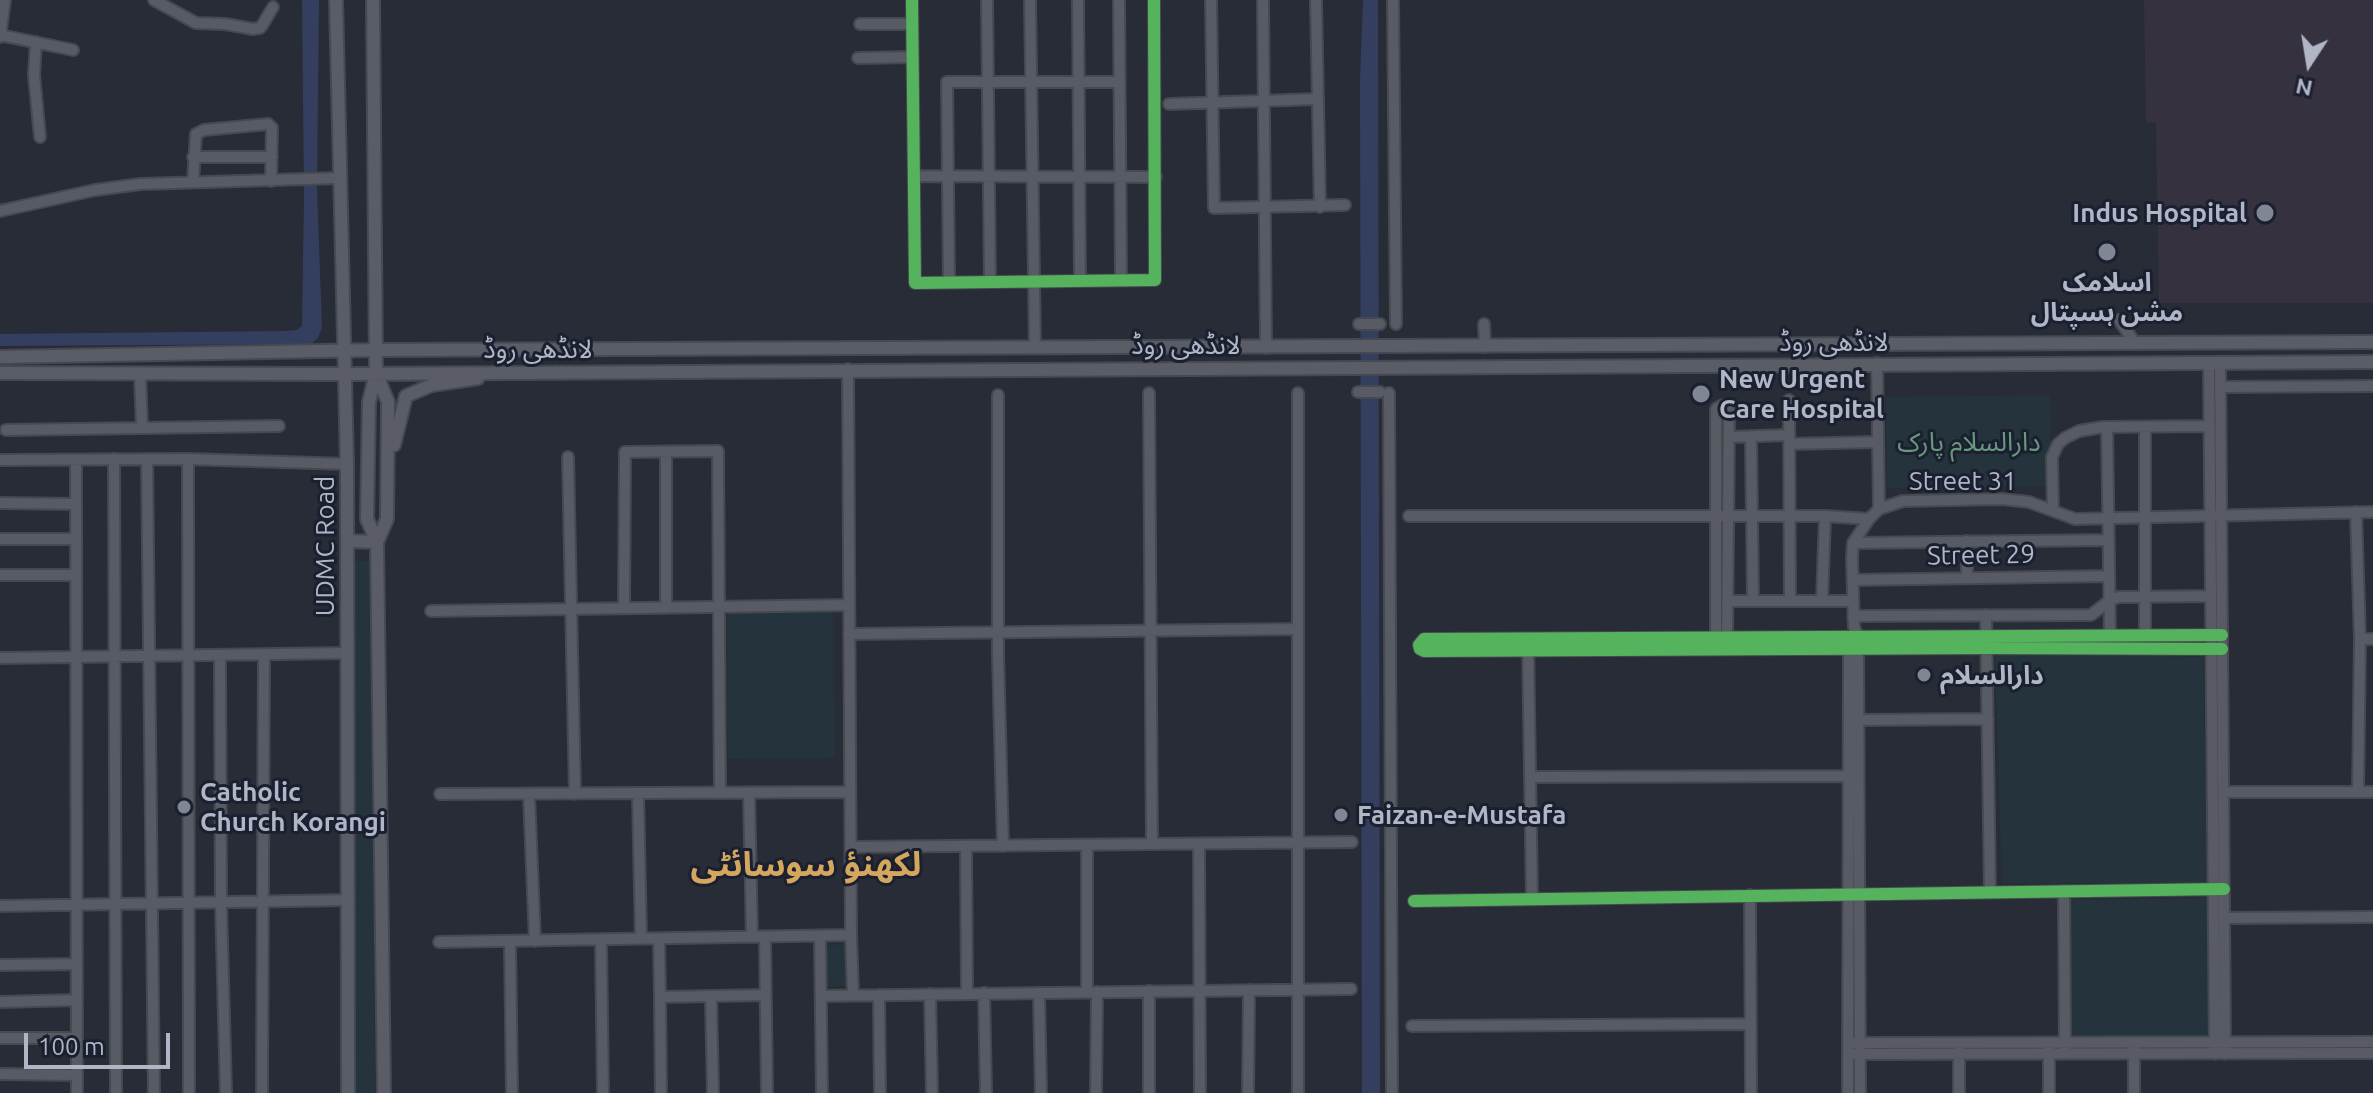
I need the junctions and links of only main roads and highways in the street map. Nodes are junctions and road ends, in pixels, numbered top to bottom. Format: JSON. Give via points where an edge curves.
{"nodes":[{"id":1,"x":336,"y":0,"type":"edge"},
{"id":2,"x":373,"y":0,"type":"edge"},
{"id":3,"x":2373,"y":342,"type":"edge"},
{"id":4,"x":375,"y":350,"type":"junction"},
{"id":5,"x":406,"y":350,"type":"junction"},
{"id":6,"x":344,"y":352,"type":"junction"},
{"id":7,"x":0,"y":357,"type":"edge"},
{"id":8,"x":2373,"y":362,"type":"edge"},
{"id":9,"x":545,"y":371,"type":"junction"},
{"id":10,"x":407,"y":372,"type":"junction"},
{"id":11,"x":0,"y":373,"type":"edge"},
{"id":12,"x":376,"y":373,"type":"junction"},
{"id":13,"x":344,"y":374,"type":"junction"},
{"id":14,"x":388,"y":460,"type":"junction"},
{"id":15,"x":347,"y":541,"type":"junction"},
{"id":16,"x":377,"y":542,"type":"junction"},
{"id":17,"x":348,"y":1093,"type":"edge"},
{"id":18,"x":384,"y":1093,"type":"edge"}],
"edges":[{"from":1,"to":6,"type":"main road","name":"UDMC Road"},
{"from":2,"to":4,"type":"main road"},
{"from":3,"to":5,"type":"main road","name":"لانڈھی روڈ"},
{"from":4,"to":5,"type":"main road","name":"لانڈھی روڈ"},
{"from":4,"to":6,"type":"main road","name":"لانڈھی روڈ"},
{"from":4,"to":12,"type":"main road"},
{"from":5,"to":10,"type":"main road","via":[[398,362]]},
{"from":6,"to":7,"type":"main road","name":"لانڈھی روڈ"},
{"from":6,"to":13,"type":"main road","name":"UDMC Road"},
{"from":8,"to":9,"type":"main road","name":"لانڈھی روڈ"},
{"from":9,"to":10,"type":"main road","name":"لانڈھی روڈ"},
{"from":9,"to":14,"type":"main road","via":[[432,385],[406,396]]},
{"from":10,"to":12,"type":"main road","name":"لانڈھی روڈ"},
{"from":11,"to":13,"type":"main road","name":"لانڈھی روڈ"},
{"from":12,"to":13,"type":"main road","name":"لانڈھی روڈ"},
{"from":12,"to":14,"type":"main road","via":[[388,402]]},
{"from":12,"to":16,"type":"main road","via":[[369,402],[367,519]]},
{"from":13,"to":15,"type":"main road","name":"UDMC Road"},
{"from":14,"to":16,"type":"main road","via":[[387,519]]},
{"from":15,"to":16,"type":"main road"},
{"from":15,"to":17,"type":"main road","name":"UDMC Road"},
{"from":16,"to":18,"type":"main road","name":"UDMC Road"}]}
